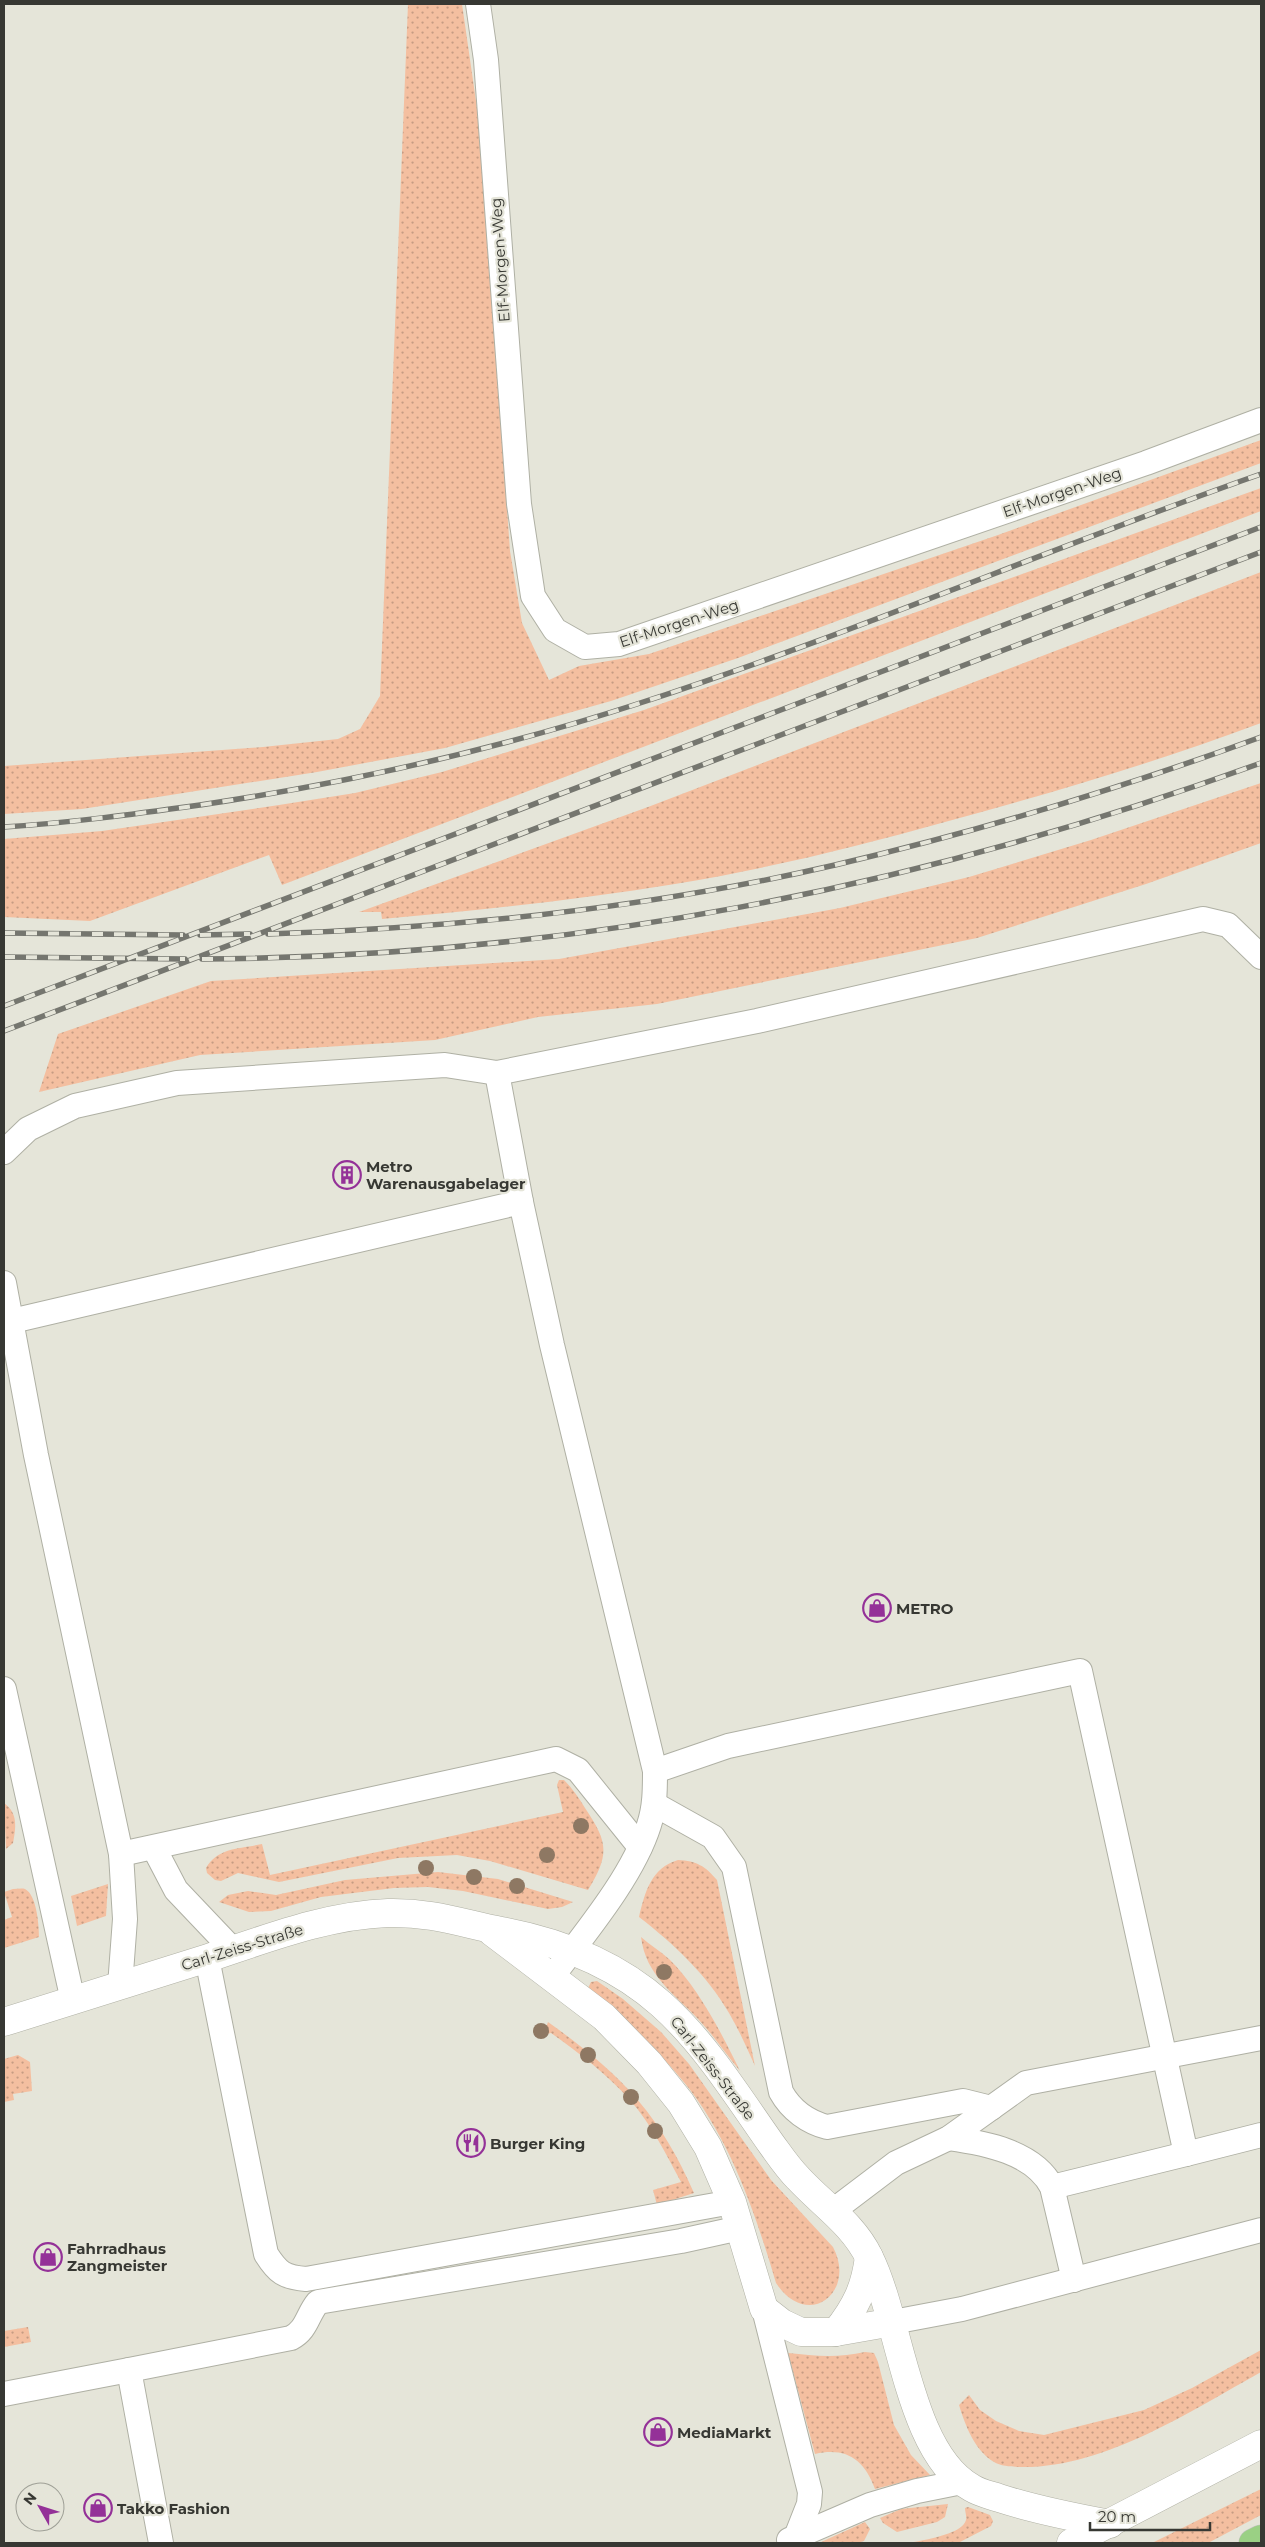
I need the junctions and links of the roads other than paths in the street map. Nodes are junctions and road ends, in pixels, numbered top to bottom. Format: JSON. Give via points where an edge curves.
{"nodes":[{"id":1,"x":478,"y":4,"type":"edge"},
{"id":2,"x":1261,"y":420,"type":"edge"},
{"id":3,"x":1261,"y":957,"type":"edge"},
{"id":4,"x":497,"y":1073,"type":"junction"},
{"id":5,"x":4,"y":1152,"type":"edge"},
{"id":6,"x":521,"y":1202,"type":"junction"},
{"id":7,"x":4,"y":1283,"type":"edge"},
{"id":8,"x":12,"y":1321,"type":"junction"},
{"id":9,"x":4,"y":1689,"type":"edge"},
{"id":10,"x":12,"y":1766,"type":"edge"},
{"id":11,"x":655,"y":1771,"type":"junction"},
{"id":12,"x":654,"y":1804,"type":"junction"},
{"id":13,"x":640,"y":1847,"type":"junction"},
{"id":14,"x":154,"y":1848,"type":"junction"},
{"id":15,"x":122,"y":1854,"type":"junction"},
{"id":16,"x":486,"y":1928,"type":"junction"},
{"id":17,"x":573,"y":1949,"type":"junction"},
{"id":18,"x":233,"y":1950,"type":"junction"},
{"id":19,"x":207,"y":1958,"type":"junction"},
{"id":20,"x":552,"y":1977,"type":"junction"},
{"id":21,"x":120,"y":1986,"type":"junction"},
{"id":22,"x":72,"y":2001,"type":"junction"},
{"id":23,"x":4,"y":2022,"type":"edge"},
{"id":24,"x":1261,"y":2038,"type":"edge"},
{"id":25,"x":1165,"y":2057,"type":"junction"},
{"id":26,"x":991,"y":2108,"type":"junction"},
{"id":27,"x":1261,"y":2135,"type":"edge"},
{"id":28,"x":949,"y":2138,"type":"junction"},
{"id":29,"x":1186,"y":2154,"type":"junction"},
{"id":30,"x":1052,"y":2187,"type":"junction"},
{"id":31,"x":732,"y":2202,"type":"junction"},
{"id":32,"x":834,"y":2210,"type":"junction"},
{"id":33,"x":740,"y":2228,"type":"junction"},
{"id":34,"x":1261,"y":2230,"type":"edge"},
{"id":35,"x":869,"y":2256,"type":"junction"},
{"id":36,"x":1074,"y":2280,"type":"junction"},
{"id":37,"x":764,"y":2309,"type":"junction"},
{"id":38,"x":893,"y":2322,"type":"junction"},
{"id":39,"x":836,"y":2332,"type":"junction"},
{"id":40,"x":128,"y":2370,"type":"junction"},
{"id":41,"x":4,"y":2394,"type":"edge"},
{"id":42,"x":1261,"y":2444,"type":"edge"},
{"id":43,"x":962,"y":2482,"type":"junction"},
{"id":44,"x":1110,"y":2524,"type":"junction"},
{"id":45,"x":1261,"y":2539,"type":"edge"},
{"id":46,"x":790,"y":2540,"type":"edge"},
{"id":47,"x":161,"y":2543,"type":"edge"},
{"id":48,"x":1071,"y":2543,"type":"edge"},
{"id":49,"x":1253,"y":2543,"type":"edge"}],
"edges":[{"from":1,"to":2,"type":"lane","name":"Elf-Morgen-Weg","via":[[486,60],[519,504],[533,596],[555,630],[585,647],[619,644]]},
{"from":3,"to":4,"type":"lane","via":[[1228,925],[1203,919],[758,1021]]},
{"from":4,"to":5,"type":"lane","via":[[445,1064],[177,1083],[75,1106],[28,1129]]},
{"from":4,"to":6,"type":"lane"},
{"from":6,"to":8,"type":"lane"},
{"from":6,"to":11,"type":"lane"},
{"from":7,"to":8,"type":"lane"},
{"from":8,"to":15,"type":"lane","via":[[36,1455]]},
{"from":9,"to":10,"type":"lane"},
{"from":10,"to":22,"type":"lane","via":[[46,1874]]},
{"from":11,"to":12,"type":"lane"},
{"from":11,"to":25,"type":"lane","via":[[728,1746],[1080,1671]]},
{"from":12,"to":13,"type":"lane"},
{"from":12,"to":26,"type":"lane","via":[[713,1837],[734,1867],[786,2101],[808,2119],[827,2127],[963,2101]]},
{"from":13,"to":14,"type":"lane","via":[[578,1770],[556,1759]]},
{"from":13,"to":17,"type":"lane","via":[[622,1879]]},
{"from":14,"to":15,"type":"lane"},
{"from":14,"to":18,"type":"lane","via":[[176,1890]]},
{"from":15,"to":21,"type":"lane","via":[[125,1919]]},
{"from":16,"to":17,"type":"street","name":"Carl-Zeiss-Straße","via":[[534,1937]]},
{"from":16,"to":18,"type":"street","name":"Carl-Zeiss-Straße","via":[[444,1916],[384,1913],[335,1920]]},
{"from":16,"to":20,"type":"street","name":"Carl-Zeiss-Straße"},
{"from":17,"to":20,"type":"lane"},
{"from":17,"to":32,"type":"street","name":"Carl-Zeiss-Straße","via":[[636,1985],[680,2022],[798,2178]]},
{"from":18,"to":19,"type":"street","name":"Carl-Zeiss-Straße"},
{"from":19,"to":21,"type":"street","name":"Carl-Zeiss-Straße"},
{"from":19,"to":31,"type":"lane","via":[[266,2254],[274,2267],[287,2277],[306,2279]]},
{"from":20,"to":31,"type":"street","name":"Carl-Zeiss-Straße","via":[[604,2017],[666,2084],[708,2147]]},
{"from":21,"to":22,"type":"street","name":"Carl-Zeiss-Straße"},
{"from":22,"to":23,"type":"street","name":"Carl-Zeiss-Straße"},
{"from":24,"to":25,"type":"lane"},
{"from":25,"to":26,"type":"lane","via":[[1026,2083]]},
{"from":25,"to":29,"type":"lane"},
{"from":26,"to":28,"type":"lane"},
{"from":27,"to":29,"type":"lane"},
{"from":28,"to":30,"type":"lane","via":[[1011,2153],[1036,2166]]},
{"from":28,"to":32,"type":"lane","via":[[896,2163]]},
{"from":29,"to":30,"type":"lane"},
{"from":30,"to":36,"type":"lane"},
{"from":31,"to":33,"type":"street","name":"Carl-Zeiss-Straße"},
{"from":32,"to":35,"type":"street","name":"Carl-Zeiss-Straße"},
{"from":33,"to":37,"type":"street","name":"Carl-Zeiss-Straße"},
{"from":33,"to":40,"type":"lane","via":[[681,2241],[318,2302],[311,2310],[305,2327],[291,2338]]},
{"from":34,"to":36,"type":"lane"},
{"from":35,"to":38,"type":"street","name":"Carl-Zeiss-Straße"},
{"from":35,"to":39,"type":"street","via":[[866,2280],[858,2300]]},
{"from":36,"to":38,"type":"lane","via":[[962,2309]]},
{"from":37,"to":39,"type":"street","via":[[801,2332]]},
{"from":37,"to":46,"type":"lane","name":"Carl-Zeiss-Straße","via":[[810,2492],[809,2504]]},
{"from":38,"to":39,"type":"street"},
{"from":38,"to":43,"type":"street","name":"Carl-Zeiss-Straße","via":[[918,2412],[938,2454]]},
{"from":40,"to":41,"type":"lane"},
{"from":40,"to":47,"type":"lane"},
{"from":42,"to":44,"type":"street"},
{"from":43,"to":44,"type":"street","name":"Carl-Zeiss-Straße","via":[[1018,2504]]},
{"from":43,"to":46,"type":"lane","name":"Carl-Zeiss-Straße","via":[[870,2505]]},
{"from":44,"to":48,"type":"street"},
{"from":45,"to":49,"type":"highway"}]}
